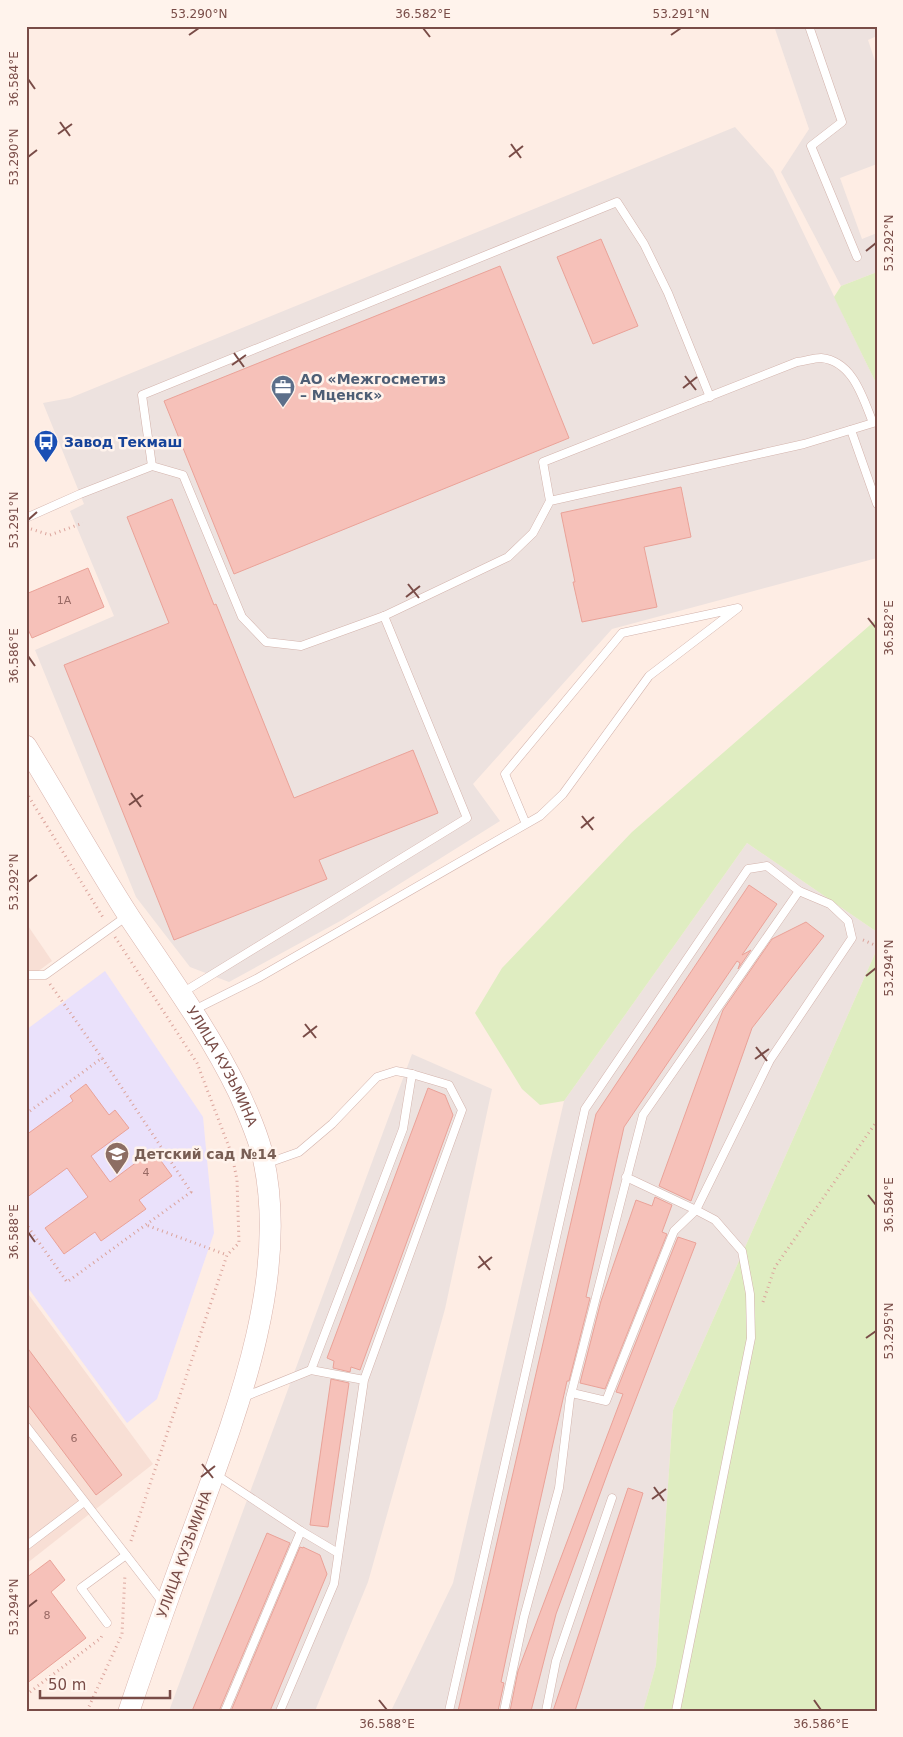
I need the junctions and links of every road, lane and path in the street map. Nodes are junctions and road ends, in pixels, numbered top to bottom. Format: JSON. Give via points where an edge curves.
{"nodes":[{"id":1,"x":810,"y":26,"type":"edge"},
{"id":2,"x":857,"y":257,"type":"dead end"},
{"id":3,"x":710,"y":397,"type":"junction"},
{"id":4,"x":851,"y":430,"type":"junction"},
{"id":5,"x":152,"y":466,"type":"junction"},
{"id":6,"x":550,"y":502,"type":"junction"},
{"id":7,"x":877,"y":504,"type":"edge"},
{"id":8,"x":26,"y":518,"type":"edge"},
{"id":9,"x":83,"y":524,"type":"dead end"},
{"id":10,"x":26,"y":527,"type":"edge"},
{"id":11,"x":384,"y":616,"type":"junction"},
{"id":12,"x":26,"y":746,"type":"edge"},
{"id":13,"x":26,"y":792,"type":"edge"},
{"id":14,"x":526,"y":824,"type":"junction"},
{"id":15,"x":799,"y":891,"type":"junction"},
{"id":16,"x":129,"y":915,"type":"junction"},
{"id":17,"x":110,"y":928,"type":"junction"},
{"id":18,"x":28,"y":973,"type":"edge"},
{"id":19,"x":44,"y":976,"type":"junction"},
{"id":20,"x":186,"y":1002,"type":"junction"},
{"id":21,"x":102,"y":1058,"type":"junction"},
{"id":22,"x":412,"y":1074,"type":"junction"},
{"id":23,"x":26,"y":1114,"type":"edge"},
{"id":24,"x":877,"y":1122,"type":"edge"},
{"id":25,"x":264,"y":1164,"type":"junction"},
{"id":26,"x":626,"y":1177,"type":"junction"},
{"id":27,"x":696,"y":1210,"type":"junction"},
{"id":28,"x":26,"y":1224,"type":"edge"},
{"id":29,"x":146,"y":1225,"type":"junction"},
{"id":30,"x":227,"y":1255,"type":"junction"},
{"id":31,"x":763,"y":1302,"type":"dead end"},
{"id":32,"x":311,"y":1370,"type":"junction"},
{"id":33,"x":364,"y":1380,"type":"junction"},
{"id":34,"x":572,"y":1394,"type":"junction"},
{"id":35,"x":240,"y":1398,"type":"junction"},
{"id":36,"x":26,"y":1426,"type":"edge"},
{"id":37,"x":214,"y":1474,"type":"junction"},
{"id":38,"x":612,"y":1498,"type":"dead end"},
{"id":39,"x":84,"y":1502,"type":"junction"},
{"id":40,"x":301,"y":1531,"type":"junction"},
{"id":41,"x":26,"y":1546,"type":"edge"},
{"id":42,"x":338,"y":1553,"type":"junction"},
{"id":43,"x":126,"y":1555,"type":"junction"},
{"id":44,"x":165,"y":1605,"type":"junction"},
{"id":45,"x":107,"y":1623,"type":"joint"},
{"id":46,"x":26,"y":1696,"type":"edge"},
{"id":47,"x":87,"y":1711,"type":"edge"},
{"id":48,"x":129,"y":1711,"type":"edge"},
{"id":49,"x":225,"y":1711,"type":"edge"},
{"id":50,"x":280,"y":1711,"type":"edge"},
{"id":51,"x":449,"y":1711,"type":"edge"},
{"id":52,"x":504,"y":1711,"type":"edge"},
{"id":53,"x":546,"y":1711,"type":"edge"},
{"id":54,"x":676,"y":1711,"type":"edge"}],
"edges":[{"from":1,"to":2,"type":"lane","via":[[842,122],[811,146]]},
{"from":3,"to":4,"type":"lane","via":[[797,362],[820,358],[838,363],[851,375],[863,396],[873,423]]},
{"from":3,"to":5,"type":"lane","via":[[668,293],[644,244],[617,202],[142,395]]},
{"from":3,"to":6,"type":"lane","via":[[543,462]]},
{"from":4,"to":6,"type":"lane","via":[[804,444]]},
{"from":4,"to":7,"type":"lane"},
{"from":5,"to":8,"type":"lane"},
{"from":5,"to":11,"type":"lane","via":[[182,475],[242,617],[266,642],[301,646]]},
{"from":6,"to":11,"type":"lane","via":[[533,533],[508,557]]},
{"from":9,"to":10,"type":"path","via":[[50,535]]},
{"from":11,"to":20,"type":"lane","via":[[467,818]]},
{"from":12,"to":16,"type":"main road","name":"УЛИЦА КУЗЬМИНА"},
{"from":13,"to":17,"type":"path"},
{"from":14,"to":14,"type":"lane","via":[[540,816],[563,794],[649,676],[738,608],[622,634],[504,774]]},
{"from":14,"to":20,"type":"lane","via":[[258,978]]},
{"from":15,"to":26,"type":"lane","via":[[643,1115]]},
{"from":15,"to":27,"type":"lane","via":[[830,904],[848,921],[852,938],[770,1060]]},
{"from":15,"to":51,"type":"lane","via":[[768,866],[748,869],[585,1110]]},
{"from":16,"to":17,"type":"lane"},
{"from":16,"to":20,"type":"main road","name":"УЛИЦА КУЗЬМИНА"},
{"from":17,"to":19,"type":"lane"},
{"from":17,"to":30,"type":"path","via":[[197,1063],[232,1154],[237,1180],[239,1243]]},
{"from":18,"to":19,"type":"lane"},
{"from":19,"to":21,"type":"path"},
{"from":20,"to":25,"type":"main road","name":"УЛИЦА КУЗЬМИНА","via":[[229,1072],[249,1116]]},
{"from":21,"to":23,"type":"path"},
{"from":21,"to":29,"type":"path","via":[[192,1192]]},
{"from":22,"to":25,"type":"lane","via":[[396,1071],[377,1077],[332,1124],[299,1152]]},
{"from":22,"to":32,"type":"lane","via":[[403,1129]]},
{"from":22,"to":33,"type":"lane","via":[[448,1085],[462,1110]]},
{"from":24,"to":31,"type":"path","via":[[775,1267]]},
{"from":25,"to":35,"type":"main road","name":"УЛИЦА КУЗЬМИНА","via":[[269,1204],[268,1269]]},
{"from":26,"to":27,"type":"lane"},
{"from":26,"to":34,"type":"lane"},
{"from":27,"to":34,"type":"lane","via":[[674,1231],[606,1401]]},
{"from":27,"to":54,"type":"lane","via":[[715,1220],[742,1251],[750,1294],[751,1338]]},
{"from":28,"to":29,"type":"path","via":[[67,1282]]},
{"from":29,"to":30,"type":"path"},
{"from":30,"to":43,"type":"path"},
{"from":32,"to":33,"type":"lane"},
{"from":32,"to":35,"type":"lane"},
{"from":33,"to":42,"type":"lane"},
{"from":34,"to":52,"type":"lane","via":[[559,1488],[524,1617]]},
{"from":35,"to":37,"type":"main road","name":"УЛИЦА КУЗЬМИНА"},
{"from":36,"to":39,"type":"lane"},
{"from":37,"to":40,"type":"lane"},
{"from":37,"to":44,"type":"main road","name":"УЛИЦА КУЗЬМИНА"},
{"from":38,"to":53,"type":"lane","via":[[556,1661]]},
{"from":39,"to":41,"type":"lane"},
{"from":39,"to":43,"type":"lane"},
{"from":40,"to":42,"type":"lane"},
{"from":40,"to":49,"type":"lane"},
{"from":42,"to":50,"type":"lane","via":[[334,1584]]},
{"from":43,"to":44,"type":"lane"},
{"from":43,"to":45,"type":"lane","via":[[81,1588]]},
{"from":43,"to":47,"type":"path","via":[[122,1634]]},
{"from":44,"to":48,"type":"main road","name":"УЛИЦА КУЗЬМИНА"},
{"from":45,"to":46,"type":"path","via":[[101,1638]]}]}
